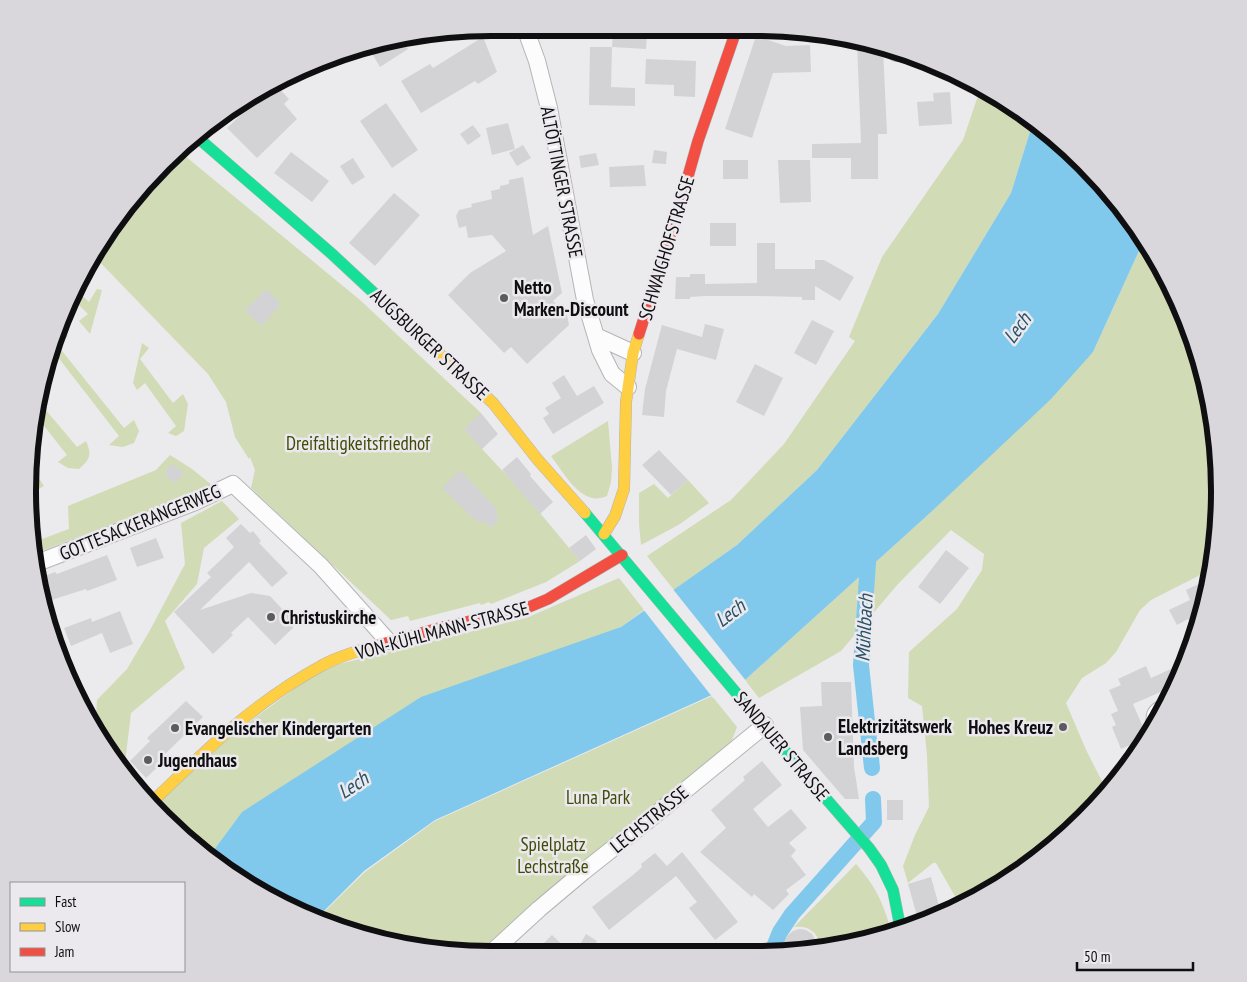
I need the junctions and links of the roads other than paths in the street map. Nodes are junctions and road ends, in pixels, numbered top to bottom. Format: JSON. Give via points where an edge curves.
{"nodes":[{"id":1,"x":528,"y":36,"type":"edge"},
{"id":2,"x":734,"y":36,"type":"edge"},
{"id":3,"x":203,"y":139,"type":"edge"},
{"id":4,"x":596,"y":336,"type":"junction"},
{"id":5,"x":633,"y":353,"type":"junction"},
{"id":6,"x":628,"y":387,"type":"junction"},
{"id":7,"x":625,"y":473,"type":"junction"},
{"id":8,"x":567,"y":493,"type":"junction"},
{"id":9,"x":611,"y":495,"type":"dead end"},
{"id":10,"x":590,"y":502,"type":"dead end"},
{"id":11,"x":604,"y":534,"type":"junction"},
{"id":12,"x":622,"y":555,"type":"junction"},
{"id":13,"x":42,"y":561,"type":"edge"},
{"id":14,"x":635,"y":571,"type":"joint"},
{"id":15,"x":388,"y":641,"type":"junction"},
{"id":16,"x":759,"y":719,"type":"junction"},
{"id":17,"x":156,"y":798,"type":"edge"},
{"id":18,"x":899,"y":923,"type":"edge"},
{"id":19,"x":499,"y":946,"type":"edge"}],
"edges":[{"from":1,"to":4,"type":"street","name":"ALTÖTTINGER STRASSE","via":[[548,108],[585,300]]},
{"from":2,"to":5,"type":"street","name":"SCHWAIGHOFSTRASSE","via":[[698,141]]},
{"from":3,"to":8,"type":"street","name":"AUGSBURGER STRASSE","via":[[493,403]]},
{"from":4,"to":5,"type":"street"},
{"from":4,"to":6,"type":"street","name":"ALTÖTTINGER STRASSE","via":[[612,374]]},
{"from":5,"to":6,"type":"street","name":"SCHWAIGHOFSTRASSE"},
{"from":6,"to":7,"type":"street","name":"SCHWAIGHOFSTRASSE"},
{"from":7,"to":9,"type":"street"},
{"from":7,"to":11,"type":"street","name":"SCHWAIGHOFSTRASSE","via":[[619,506]]},
{"from":8,"to":10,"type":"street"},
{"from":8,"to":11,"type":"street","name":"AUGSBURGER STRASSE"},
{"from":11,"to":12,"type":"street","name":"AUGSBURGER STRASSE"},
{"from":12,"to":14,"type":"street","name":"AUGSBURGER STRASSE"},
{"from":12,"to":15,"type":"street","name":"VON-KÜHLMANN-STRASSE","via":[[522,610]]},
{"from":13,"to":15,"type":"street","name":"GOTTESACKERANGERWEG","via":[[233,484],[321,566]]},
{"from":14,"to":16,"type":"street","name":"SANDAUER STRASSE"},
{"from":15,"to":17,"type":"street","name":"VON-KÜHLMANN-STRASSE","via":[[322,665],[258,705],[218,738]]},
{"from":16,"to":18,"type":"street","name":"SANDAUER STRASSE","via":[[881,865],[893,890]]},
{"from":16,"to":19,"type":"street","name":"LECHSTRASSE"}]}
